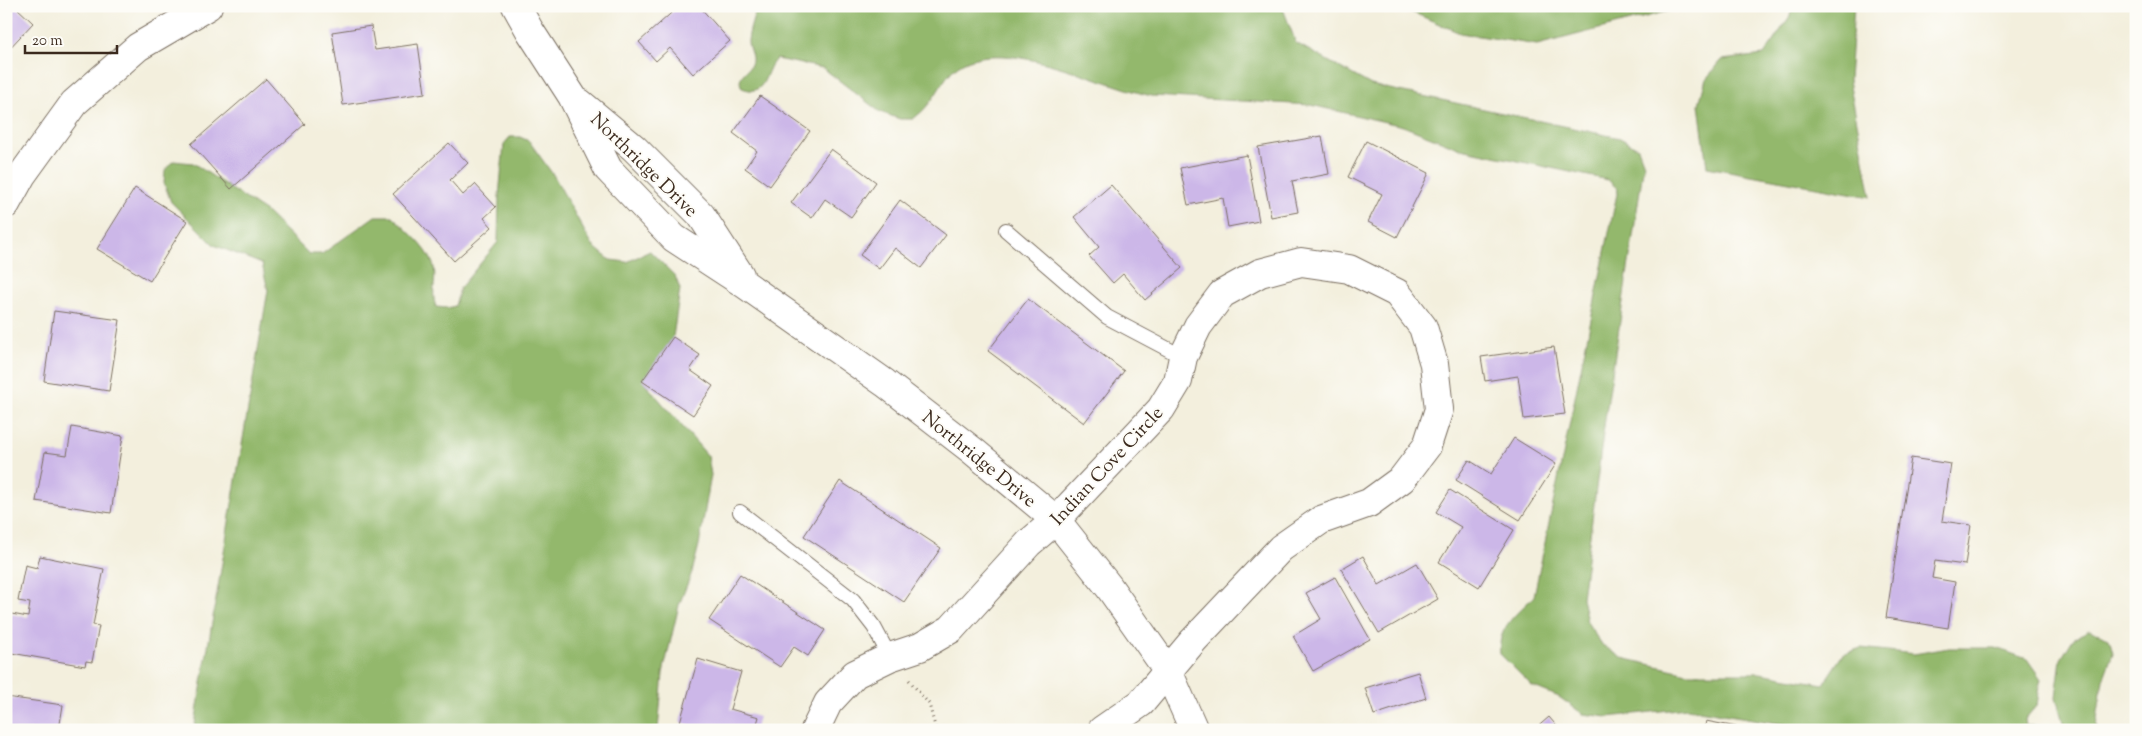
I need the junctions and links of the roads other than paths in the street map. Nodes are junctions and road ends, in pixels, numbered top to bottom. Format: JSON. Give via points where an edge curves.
{"nodes":[{"id":1,"x":208,"y":6,"type":"edge"},
{"id":2,"x":516,"y":6,"type":"edge"},
{"id":3,"x":6,"y":204,"type":"edge"},
{"id":4,"x":1006,"y":230,"type":"dead end"},
{"id":5,"x":1183,"y":357,"type":"junction"},
{"id":6,"x":740,"y":512,"type":"dead end"},
{"id":7,"x":1056,"y":520,"type":"junction"},
{"id":8,"x":890,"y":657,"type":"junction"},
{"id":9,"x":1168,"y":671,"type":"junction"},
{"id":10,"x":815,"y":730,"type":"edge"},
{"id":11,"x":1102,"y":730,"type":"edge"},
{"id":12,"x":1194,"y":730,"type":"edge"}],
"edges":[{"from":1,"to":3,"type":"street","via":[[138,47],[74,103],[22,175]]},
{"from":2,"to":7,"type":"street","name":"Northridge Drive","via":[[572,96],[608,169],[674,238],[884,383]]},
{"from":4,"to":5,"type":"lane","via":[[1106,317]]},
{"from":5,"to":7,"type":"street","name":"Indian Cove Circle","via":[[1178,381],[1161,409]]},
{"from":5,"to":9,"type":"street","name":"Indian Cove Circle","via":[[1198,326],[1222,294],[1260,273],[1301,262],[1349,269],[1396,293],[1423,326],[1434,364],[1439,409],[1427,446],[1402,479],[1369,502],[1321,520],[1281,548]]},
{"from":6,"to":8,"type":"lane","via":[[853,600],[874,627]]},
{"from":7,"to":8,"type":"street","name":"Indian Cove Circle","via":[[1030,543],[951,629],[920,647]]},
{"from":7,"to":9,"type":"street","name":"Northridge Drive","via":[[1109,586]]},
{"from":8,"to":10,"type":"street","name":"Indian Cove Circle","via":[[855,674],[828,703]]},
{"from":9,"to":11,"type":"street","name":"Indian Cove Circle","via":[[1141,702]]},
{"from":9,"to":12,"type":"street","name":"Northridge Drive"}]}
